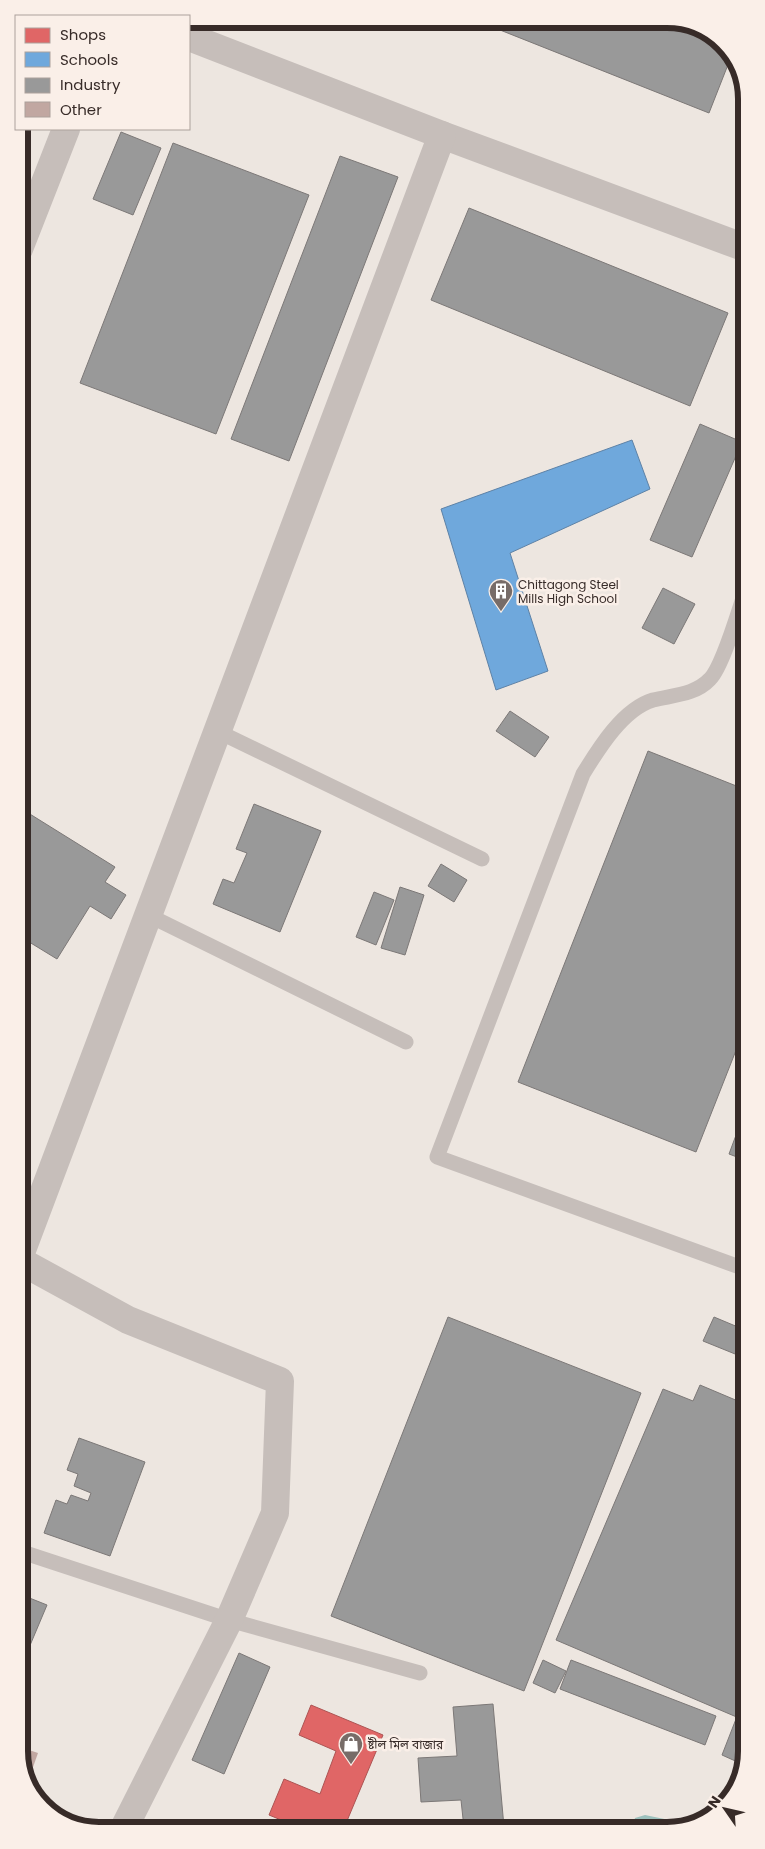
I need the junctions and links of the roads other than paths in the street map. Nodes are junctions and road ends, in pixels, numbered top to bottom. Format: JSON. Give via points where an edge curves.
{"nodes":[{"id":1,"x":190,"y":37,"type":"edge"},
{"id":2,"x":66,"y":130,"type":"edge"},
{"id":3,"x":442,"y":135,"type":"junction"},
{"id":4,"x":28,"y":225,"type":"edge"},
{"id":5,"x":738,"y":246,"type":"edge"},
{"id":6,"x":738,"y":612,"type":"edge"},
{"id":7,"x":217,"y":731,"type":"junction"},
{"id":8,"x":482,"y":859,"type":"dead end"},
{"id":9,"x":148,"y":916,"type":"junction"},
{"id":10,"x":406,"y":1042,"type":"dead end"},
{"id":11,"x":28,"y":1234,"type":"edge"},
{"id":12,"x":28,"y":1265,"type":"edge"},
{"id":13,"x":738,"y":1266,"type":"edge"},
{"id":14,"x":28,"y":1554,"type":"edge"},
{"id":15,"x":229,"y":1620,"type":"junction"},
{"id":16,"x":420,"y":1673,"type":"dead end"},
{"id":17,"x":128,"y":1821,"type":"edge"}],
"edges":[{"from":1,"to":3,"type":"street"},
{"from":2,"to":4,"type":"street"},
{"from":3,"to":5,"type":"street"},
{"from":3,"to":7,"type":"street"},
{"from":6,"to":13,"type":"lane","via":[[711,679],[699,688],[652,700],[636,708],[599,748],[583,774],[437,1157]]},
{"from":7,"to":8,"type":"lane"},
{"from":7,"to":9,"type":"street"},
{"from":9,"to":10,"type":"lane"},
{"from":9,"to":11,"type":"street"},
{"from":12,"to":15,"type":"street","via":[[128,1320],[280,1381],[275,1514]]},
{"from":14,"to":15,"type":"lane"},
{"from":15,"to":16,"type":"lane"},
{"from":15,"to":17,"type":"street"}]}
